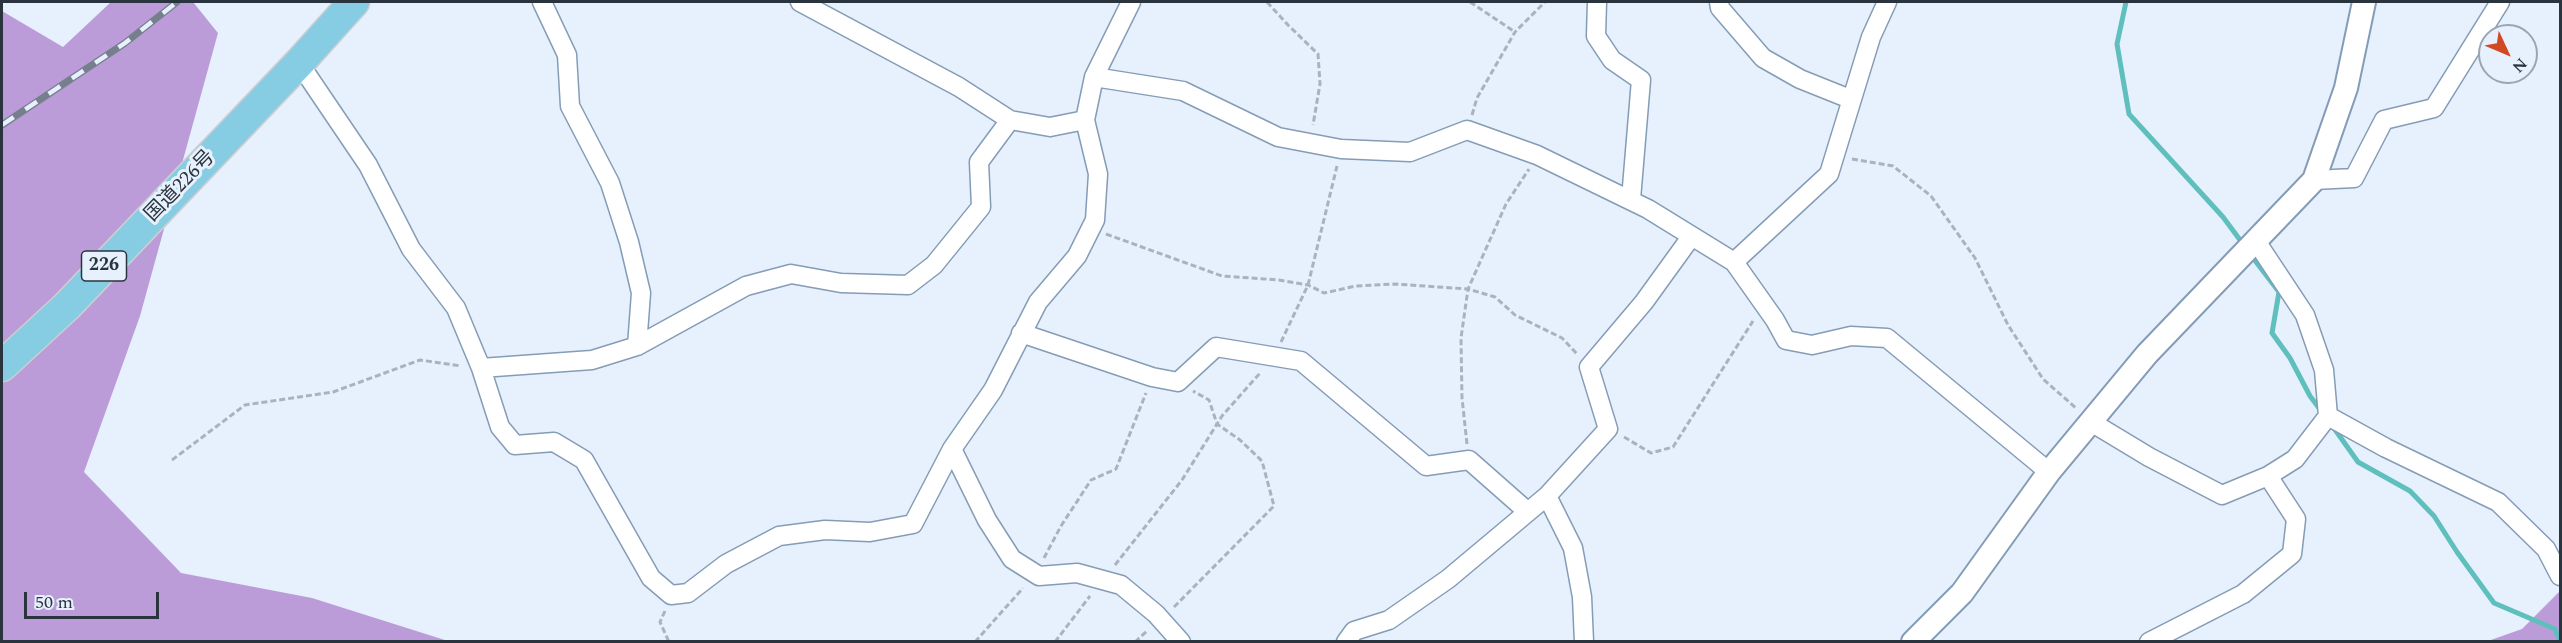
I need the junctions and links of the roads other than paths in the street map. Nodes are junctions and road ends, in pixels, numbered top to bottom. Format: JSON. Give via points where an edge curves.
{"nodes":[{"id":1,"x":354,"y":2,"type":"edge"},
{"id":2,"x":543,"y":2,"type":"edge"},
{"id":3,"x":800,"y":2,"type":"edge"},
{"id":4,"x":1131,"y":2,"type":"edge"},
{"id":5,"x":1597,"y":2,"type":"edge"},
{"id":6,"x":1719,"y":2,"type":"edge"},
{"id":7,"x":1887,"y":2,"type":"edge"},
{"id":8,"x":2364,"y":2,"type":"edge"},
{"id":9,"x":2500,"y":2,"type":"edge"},
{"id":10,"x":299,"y":63,"type":"junction"},
{"id":11,"x":1094,"y":77,"type":"junction"},
{"id":12,"x":1850,"y":99,"type":"junction"},
{"id":13,"x":1010,"y":120,"type":"junction"},
{"id":14,"x":1084,"y":120,"type":"junction"},
{"id":15,"x":2314,"y":180,"type":"junction"},
{"id":16,"x":1631,"y":199,"type":"junction"},
{"id":17,"x":1691,"y":237,"type":"junction"},
{"id":18,"x":2256,"y":241,"type":"junction"},
{"id":19,"x":1734,"y":262,"type":"junction"},
{"id":20,"x":1021,"y":333,"type":"junction"},
{"id":21,"x":637,"y":346,"type":"junction"},
{"id":22,"x":2,"y":366,"type":"edge"},
{"id":23,"x":481,"y":368,"type":"junction"},
{"id":24,"x":2328,"y":416,"type":"junction"},
{"id":25,"x":2091,"y":422,"type":"junction"},
{"id":26,"x":952,"y":449,"type":"junction"},
{"id":27,"x":2049,"y":472,"type":"junction"},
{"id":28,"x":2268,"y":476,"type":"junction"},
{"id":29,"x":1547,"y":496,"type":"junction"},
{"id":30,"x":1528,"y":512,"type":"junction"},
{"id":31,"x":2560,"y":576,"type":"edge"},
{"id":32,"x":1181,"y":642,"type":"edge"},
{"id":33,"x":1346,"y":642,"type":"edge"},
{"id":34,"x":1584,"y":642,"type":"edge"},
{"id":35,"x":1913,"y":642,"type":"edge"},
{"id":36,"x":2149,"y":642,"type":"edge"}],
"edges":[{"from":1,"to":10,"type":"highway","name":"国道226号","number":"226"},
{"from":2,"to":21,"type":"street","via":[[567,55],[570,106],[610,183],[629,242],[641,293]]},
{"from":3,"to":13,"type":"street","via":[[959,87]]},
{"from":4,"to":11,"type":"street"},
{"from":5,"to":16,"type":"street","via":[[1596,36],[1612,60],[1641,80]]},
{"from":6,"to":12,"type":"street","via":[[1763,58],[1800,79]]},
{"from":7,"to":12,"type":"street"},
{"from":8,"to":15,"type":"street","via":[[2346,88]]},
{"from":9,"to":15,"type":"street","via":[[2434,108],[2384,120],[2354,178]]},
{"from":10,"to":22,"type":"highway","name":"国道226号","number":"226","via":[[67,306]]},
{"from":10,"to":23,"type":"street","via":[[368,165],[411,249],[456,308]]},
{"from":11,"to":14,"type":"street"},
{"from":11,"to":16,"type":"street","via":[[1183,91],[1278,137],[1341,149],[1410,152],[1467,130],[1537,155]]},
{"from":12,"to":19,"type":"street","via":[[1829,174]]},
{"from":13,"to":14,"type":"street","via":[[1050,127]]},
{"from":13,"to":21,"type":"street","via":[[979,162],[981,207],[934,265],[908,285],[841,283],[791,274],[746,286]]},
{"from":14,"to":20,"type":"street","via":[[1098,174],[1095,220],[1077,256],[1038,302]]},
{"from":15,"to":18,"type":"street"},
{"from":16,"to":17,"type":"street"},
{"from":17,"to":19,"type":"street"},
{"from":17,"to":29,"type":"street","via":[[1644,302],[1589,367],[1608,429]]},
{"from":18,"to":24,"type":"street","via":[[2305,315],[2324,370]]},
{"from":18,"to":25,"type":"street","via":[[2147,354]]},
{"from":19,"to":27,"type":"street","via":[[1786,340],[1812,345],[1851,336],[1887,338]]},
{"from":20,"to":26,"type":"street","via":[[993,390]]},
{"from":20,"to":30,"type":"street","via":[[1178,382],[1216,347],[1301,361],[1426,466],[1469,460]]},
{"from":21,"to":23,"type":"street","via":[[592,360]]},
{"from":23,"to":26,"type":"street","via":[[500,427],[507,436],[515,445],[554,442],[584,460],[651,578],[672,595],[688,593],[726,564],[779,537],[825,530],[870,532],[913,524]]},
{"from":24,"to":28,"type":"street","via":[[2295,459]]},
{"from":24,"to":31,"type":"street","via":[[2498,502],[2546,549]]},
{"from":25,"to":27,"type":"street"},
{"from":25,"to":28,"type":"street","via":[[2223,495]]},
{"from":26,"to":32,"type":"street","via":[[1012,560],[1039,576],[1077,573],[1121,585]]},
{"from":27,"to":35,"type":"street","via":[[1962,593]]},
{"from":28,"to":36,"type":"street","via":[[2296,519],[2292,554],[2243,594]]},
{"from":29,"to":30,"type":"street"},
{"from":29,"to":34,"type":"street","via":[[1573,548],[1582,597]]},
{"from":30,"to":33,"type":"street","via":[[1448,579],[1389,620],[1354,631]]}]}
